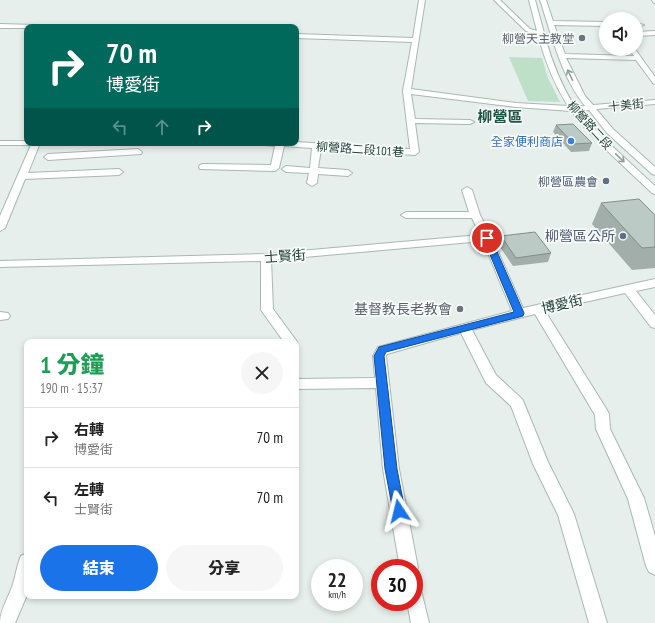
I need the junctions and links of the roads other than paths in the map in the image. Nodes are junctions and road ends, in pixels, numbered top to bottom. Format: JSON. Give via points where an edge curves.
{"nodes":[{"id":1,"x":422,"y":0,"type":"edge"},
{"id":2,"x":497,"y":0,"type":"edge"},
{"id":3,"x":532,"y":0,"type":"edge"},
{"id":4,"x":543,"y":0,"type":"edge"},
{"id":5,"x":551,"y":23,"type":"junction"},
{"id":6,"x":599,"y":24,"type":"edge"},
{"id":7,"x":0,"y":26,"type":"edge"},
{"id":8,"x":24,"y":27,"type":"edge"},
{"id":9,"x":655,"y":33,"type":"edge"},
{"id":10,"x":643,"y":34,"type":"edge"},
{"id":11,"x":299,"y":36,"type":"edge"},
{"id":12,"x":543,"y":36,"type":"junction"},
{"id":13,"x":556,"y":37,"type":"junction"},
{"id":14,"x":415,"y":40,"type":"junction"},
{"id":15,"x":563,"y":56,"type":"junction"},
{"id":16,"x":638,"y":58,"type":"joint"},
{"id":17,"x":655,"y":82,"type":"edge"},
{"id":18,"x":407,"y":91,"type":"junction"},
{"id":19,"x":655,"y":102,"type":"edge"},
{"id":20,"x":590,"y":108,"type":"junction"},
{"id":21,"x":574,"y":109,"type":"junction"},
{"id":22,"x":410,"y":121,"type":"junction"},
{"id":23,"x":470,"y":122,"type":"dead end"},
{"id":24,"x":0,"y":143,"type":"edge"},
{"id":25,"x":24,"y":143,"type":"edge"},
{"id":26,"x":299,"y":145,"type":"edge"},
{"id":27,"x":35,"y":146,"type":"edge"},
{"id":28,"x":280,"y":146,"type":"edge"},
{"id":29,"x":317,"y":146,"type":"junction"},
{"id":30,"x":138,"y":152,"type":"dead end"},
{"id":31,"x":66,"y":156,"type":"junction"},
{"id":32,"x":48,"y":158,"type":"dead end"},
{"id":33,"x":203,"y":167,"type":"dead end"},
{"id":34,"x":286,"y":169,"type":"dead end"},
{"id":35,"x":314,"y":171,"type":"junction"},
{"id":36,"x":119,"y":172,"type":"dead end"},
{"id":37,"x":655,"y":172,"type":"edge"},
{"id":38,"x":348,"y":173,"type":"dead end"},
{"id":39,"x":56,"y":174,"type":"junction"},
{"id":40,"x":23,"y":176,"type":"junction"},
{"id":41,"x":312,"y":183,"type":"dead end"},
{"id":42,"x":467,"y":190,"type":"dead end"},
{"id":43,"x":655,"y":191,"type":"edge"},
{"id":44,"x":406,"y":215,"type":"dead end"},
{"id":45,"x":476,"y":215,"type":"junction"},
{"id":46,"x":0,"y":228,"type":"edge"},
{"id":47,"x":487,"y":238,"type":"junction"},
{"id":48,"x":266,"y":257,"type":"junction"},
{"id":49,"x":0,"y":264,"type":"edge"},
{"id":50,"x":655,"y":283,"type":"edge"},
{"id":51,"x":628,"y":288,"type":"junction"},
{"id":52,"x":538,"y":309,"type":"junction"},
{"id":53,"x":520,"y":313,"type":"junction"},
{"id":54,"x":655,"y":324,"type":"edge"},
{"id":55,"x":465,"y":328,"type":"junction"},
{"id":56,"x":289,"y":339,"type":"edge"},
{"id":57,"x":383,"y":383,"type":"junction"},
{"id":58,"x":299,"y":384,"type":"edge"},
{"id":59,"x":408,"y":559,"type":"edge"},
{"id":60,"x":655,"y":566,"type":"edge"},
{"id":61,"x":24,"y":576,"type":"edge"},
{"id":62,"x":418,"y":611,"type":"edge"},
{"id":63,"x":6,"y":623,"type":"edge"},
{"id":64,"x":420,"y":623,"type":"edge"},
{"id":65,"x":598,"y":623,"type":"edge"}],
"edges":[{"from":1,"to":14,"type":"street","name":"柳營路二段101巷"},
{"from":2,"to":12,"type":"street","via":[[528,30]]},
{"from":3,"to":12,"type":"street","name":"柳營路二段"},
{"from":4,"to":5,"type":"street","name":"柳營路二段"},
{"from":5,"to":6,"type":"street"},
{"from":5,"to":13,"type":"street","name":"柳營路二段"},
{"from":7,"to":8,"type":"street"},
{"from":9,"to":10,"type":"street"},
{"from":11,"to":14,"type":"street"},
{"from":12,"to":13,"type":"street"},
{"from":12,"to":21,"type":"street","name":"柳營路二段","via":[[554,74]]},
{"from":13,"to":15,"type":"street","name":"柳營路二段"},
{"from":14,"to":18,"type":"street","name":"柳營路二段101巷"},
{"from":15,"to":16,"type":"street"},
{"from":20,"to":15,"type":"street","name":"柳營路二段","one_way":true,"via":[[569,75]]},
{"from":16,"to":17,"type":"street"},
{"from":18,"to":21,"type":"street","via":[[516,105]]},
{"from":18,"to":22,"type":"street","name":"柳營路二段101巷"},
{"from":19,"to":20,"type":"street","name":"十美街"},
{"from":20,"to":21,"type":"street","name":"十美街"},
{"from":20,"to":37,"type":"street","name":"柳營路二段","via":[[610,131]]},
{"from":21,"to":43,"type":"street","name":"柳營路二段","one_way":true,"via":[[594,133]]},
{"from":22,"to":23,"type":"street"},
{"from":22,"to":29,"type":"street","name":"柳營路二段101巷","via":[[415,152]]},
{"from":24,"to":25,"type":"street"},
{"from":26,"to":29,"type":"street","name":"柳營路二段101巷"},
{"from":27,"to":40,"type":"street"},
{"from":28,"to":33,"type":"street","via":[[275,168]]},
{"from":29,"to":35,"type":"street"},
{"from":30,"to":31,"type":"street"},
{"from":31,"to":32,"type":"street"},
{"from":31,"to":39,"type":"street"},
{"from":34,"to":35,"type":"street"},
{"from":35,"to":38,"type":"street"},
{"from":35,"to":41,"type":"street"},
{"from":36,"to":39,"type":"street"},
{"from":39,"to":40,"type":"street"},
{"from":40,"to":46,"type":"street"},
{"from":42,"to":45,"type":"street"},
{"from":44,"to":45,"type":"street"},
{"from":45,"to":47,"type":"street"},
{"from":47,"to":48,"type":"street","name":"士賢街"},
{"from":47,"to":53,"type":"street"},
{"from":48,"to":49,"type":"street","name":"士賢街"},
{"from":48,"to":56,"type":"street","via":[[267,310]]},
{"from":50,"to":51,"type":"street","name":"博愛街"},
{"from":51,"to":52,"type":"street","name":"博愛街"},
{"from":51,"to":54,"type":"street"},
{"from":52,"to":53,"type":"street","name":"博愛街"},
{"from":52,"to":60,"type":"street","via":[[602,414],[603,429],[636,498]]},
{"from":53,"to":55,"type":"street","name":"博愛街"},
{"from":55,"to":57,"type":"street","name":"博愛街","via":[[383,350],[379,356]]},
{"from":55,"to":65,"type":"street","via":[[491,378],[517,403],[541,464],[566,514]]},
{"from":57,"to":58,"type":"street"},
{"from":57,"to":59,"type":"street","name":"博愛街","via":[[391,469]]},
{"from":61,"to":63,"type":"street"},
{"from":62,"to":64,"type":"street"}]}
